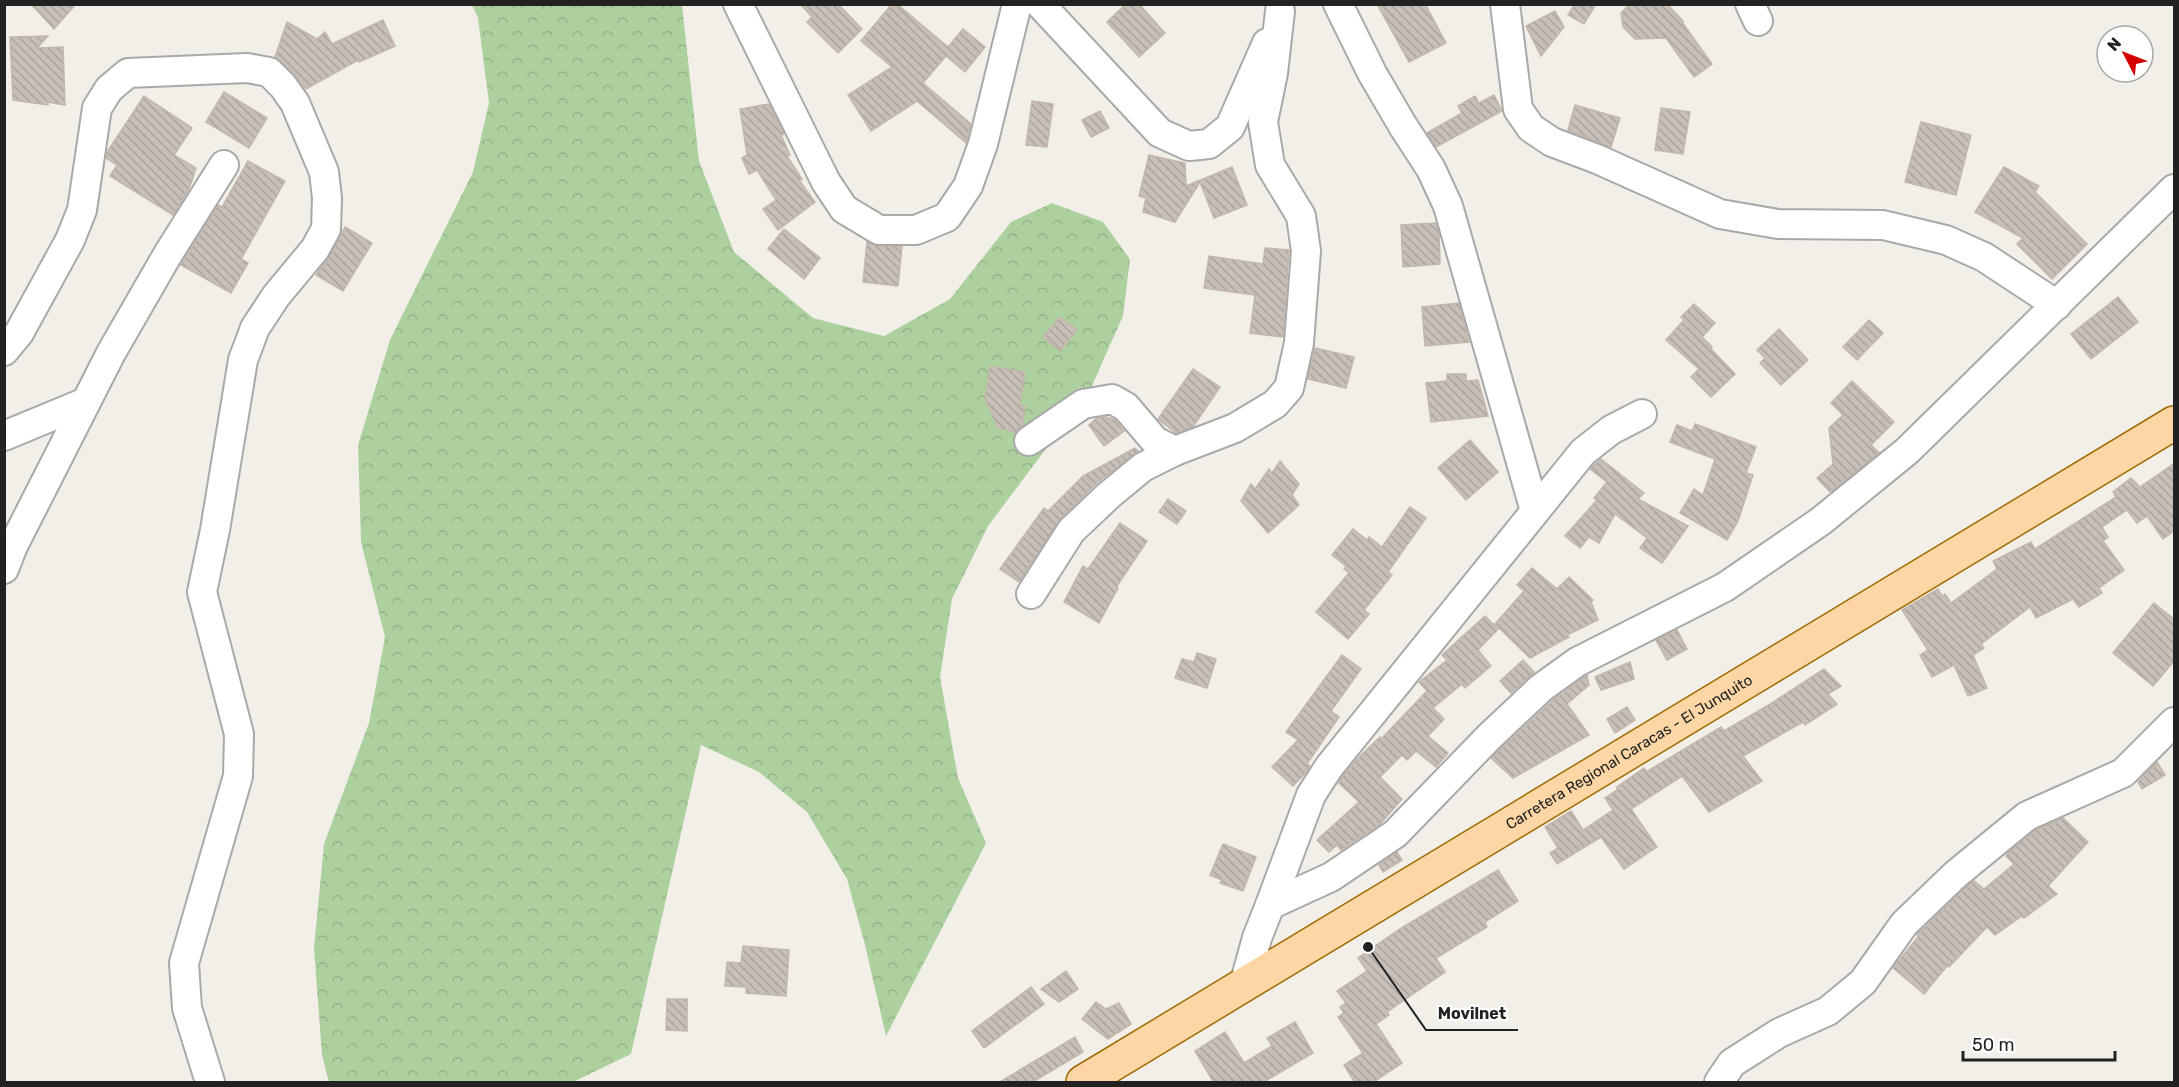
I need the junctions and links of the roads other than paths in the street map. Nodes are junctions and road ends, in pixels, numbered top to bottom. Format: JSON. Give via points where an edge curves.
{"nodes":[{"id":1,"x":738,"y":4,"type":"edge"},
{"id":2,"x":1017,"y":4,"type":"edge"},
{"id":3,"x":1040,"y":4,"type":"edge"},
{"id":4,"x":1338,"y":4,"type":"edge"},
{"id":5,"x":1505,"y":4,"type":"edge"},
{"id":6,"x":1281,"y":8,"type":"edge"},
{"id":7,"x":224,"y":165,"type":"dead end"},
{"id":8,"x":2175,"y":189,"type":"edge"},
{"id":9,"x":2057,"y":305,"type":"junction"},
{"id":10,"x":4,"y":351,"type":"edge"},
{"id":11,"x":86,"y":402,"type":"junction"},
{"id":12,"x":1642,"y":414,"type":"dead end"},
{"id":13,"x":2175,"y":423,"type":"edge"},
{"id":14,"x":4,"y":436,"type":"edge"},
{"id":15,"x":1029,"y":441,"type":"dead end"},
{"id":16,"x":1175,"y":451,"type":"junction"},
{"id":17,"x":1535,"y":511,"type":"junction"},
{"id":18,"x":4,"y":569,"type":"edge"},
{"id":19,"x":1031,"y":594,"type":"dead end"},
{"id":20,"x":2175,"y":722,"type":"edge"},
{"id":21,"x":1270,"y":905,"type":"junction"},
{"id":22,"x":1244,"y":985,"type":"junction"},
{"id":23,"x":210,"y":1083,"type":"edge"},
{"id":24,"x":1083,"y":1083,"type":"edge"},
{"id":25,"x":1719,"y":1083,"type":"edge"}],
"edges":[{"from":1,"to":2,"type":"street","via":[[825,182],[844,209],[879,230],[916,230],[947,217],[968,186],[983,144]]},
{"from":3,"to":6,"type":"street","via":[[1160,133],[1189,146],[1209,144],[1230,127]]},
{"from":4,"to":17,"type":"street","via":[[1377,82],[1431,169],[1448,206]]},
{"from":5,"to":9,"type":"street","via":[[1518,110],[1531,128],[1552,142],[1720,214],[1778,224],[1884,225],[1946,240],[1984,257]]},
{"from":6,"to":16,"type":"street","via":[[1263,122],[1270,165],[1301,216],[1305,251],[1299,343],[1289,388],[1275,404],[1235,428]]},
{"from":7,"to":11,"type":"street","via":[[168,254]]},
{"from":8,"to":9,"type":"street"},
{"from":9,"to":21,"type":"street","via":[[1907,451],[1821,521],[1725,586],[1577,662],[1541,688],[1489,737],[1395,834],[1331,877]]},
{"from":10,"to":23,"type":"street","via":[[19,333],[70,240],[82,210],[97,108],[109,89],[128,73],[247,68],[268,72],[283,86],[295,102],[324,172],[326,229],[255,328],[243,360],[202,592],[239,734],[238,776],[184,963],[187,1008]]},
{"from":11,"to":14,"type":"street"},
{"from":11,"to":18,"type":"street"},
{"from":12,"to":17,"type":"street","via":[[1611,430],[1583,452]]},
{"from":13,"to":22,"type":"main road","name":"Carretera Regional Caracas - El Junquito"},
{"from":15,"to":16,"type":"street","via":[[1083,404],[1112,399],[1126,407],[1155,441]]},
{"from":16,"to":19,"type":"street","via":[[1143,466],[1071,531]]},
{"from":17,"to":21,"type":"street","via":[[1329,767],[1311,795]]},
{"from":20,"to":25,"type":"street","via":[[2123,773],[2026,816],[1904,924],[1863,982],[1828,1011],[1779,1033],[1732,1063]]},
{"from":21,"to":22,"type":"street"},
{"from":22,"to":24,"type":"main road","name":"Carretera Regional Caracas - El Junquito"}]}
